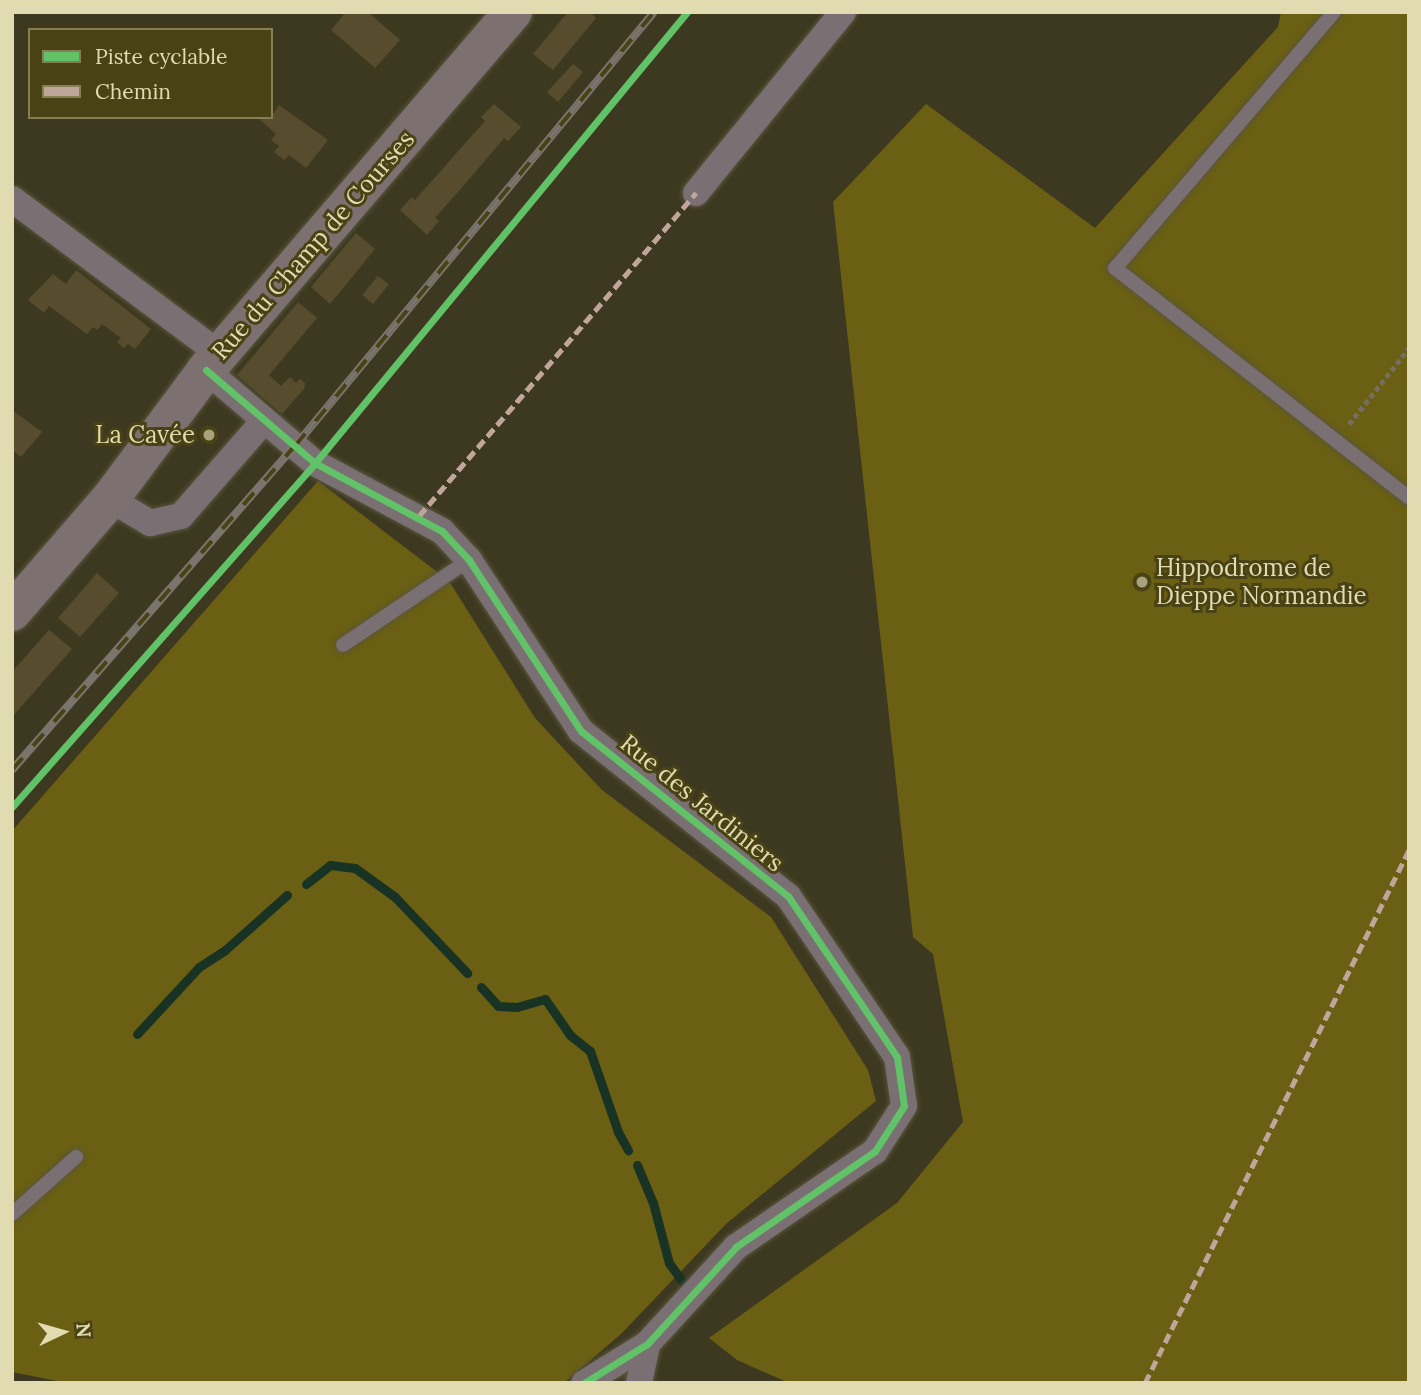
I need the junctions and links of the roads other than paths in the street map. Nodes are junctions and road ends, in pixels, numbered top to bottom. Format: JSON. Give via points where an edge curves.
{"nodes":[{"id":1,"x":513,"y":12,"type":"edge"},
{"id":2,"x":843,"y":12,"type":"edge"},
{"id":3,"x":1334,"y":12,"type":"edge"},
{"id":4,"x":696,"y":193,"type":"dead end"},
{"id":5,"x":12,"y":200,"type":"edge"},
{"id":6,"x":213,"y":362,"type":"junction"},
{"id":7,"x":264,"y":421,"type":"junction"},
{"id":8,"x":1409,"y":498,"type":"edge"},
{"id":9,"x":110,"y":499,"type":"junction"},
{"id":10,"x":469,"y":560,"type":"junction"},
{"id":11,"x":12,"y":612,"type":"edge"},
{"id":12,"x":343,"y":645,"type":"dead end"},
{"id":13,"x":76,"y":1157,"type":"dead end"},
{"id":14,"x":12,"y":1214,"type":"edge"},
{"id":15,"x":647,"y":1344,"type":"junction"},
{"id":16,"x":584,"y":1383,"type":"edge"},
{"id":17,"x":639,"y":1383,"type":"edge"}],
"edges":[{"from":1,"to":6,"type":"main road","name":"Rue du Champ de Courses"},
{"from":2,"to":4,"type":"street"},
{"from":3,"to":8,"type":"lane","via":[[1115,268]]},
{"from":5,"to":6,"type":"street","name":"Rue des Jardiniers"},
{"from":6,"to":7,"type":"street","name":"Rue des Jardiniers"},
{"from":6,"to":9,"type":"main road","name":"Rue du Champ de Courses"},
{"from":7,"to":9,"type":"street","via":[[181,516],[150,523]]},
{"from":7,"to":10,"type":"street","name":"Rue des Jardiniers","via":[[316,463],[442,531]]},
{"from":9,"to":11,"type":"main road","name":"Rue du Champ de Courses"},
{"from":10,"to":12,"type":"lane"},
{"from":10,"to":15,"type":"street","name":"Rue des Jardiniers","via":[[581,731],[788,897],[897,1057],[904,1106],[875,1151],[736,1247]]},
{"from":13,"to":14,"type":"lane"},
{"from":15,"to":16,"type":"street","name":"Rue des Jardiniers"},
{"from":15,"to":17,"type":"street"}]}
